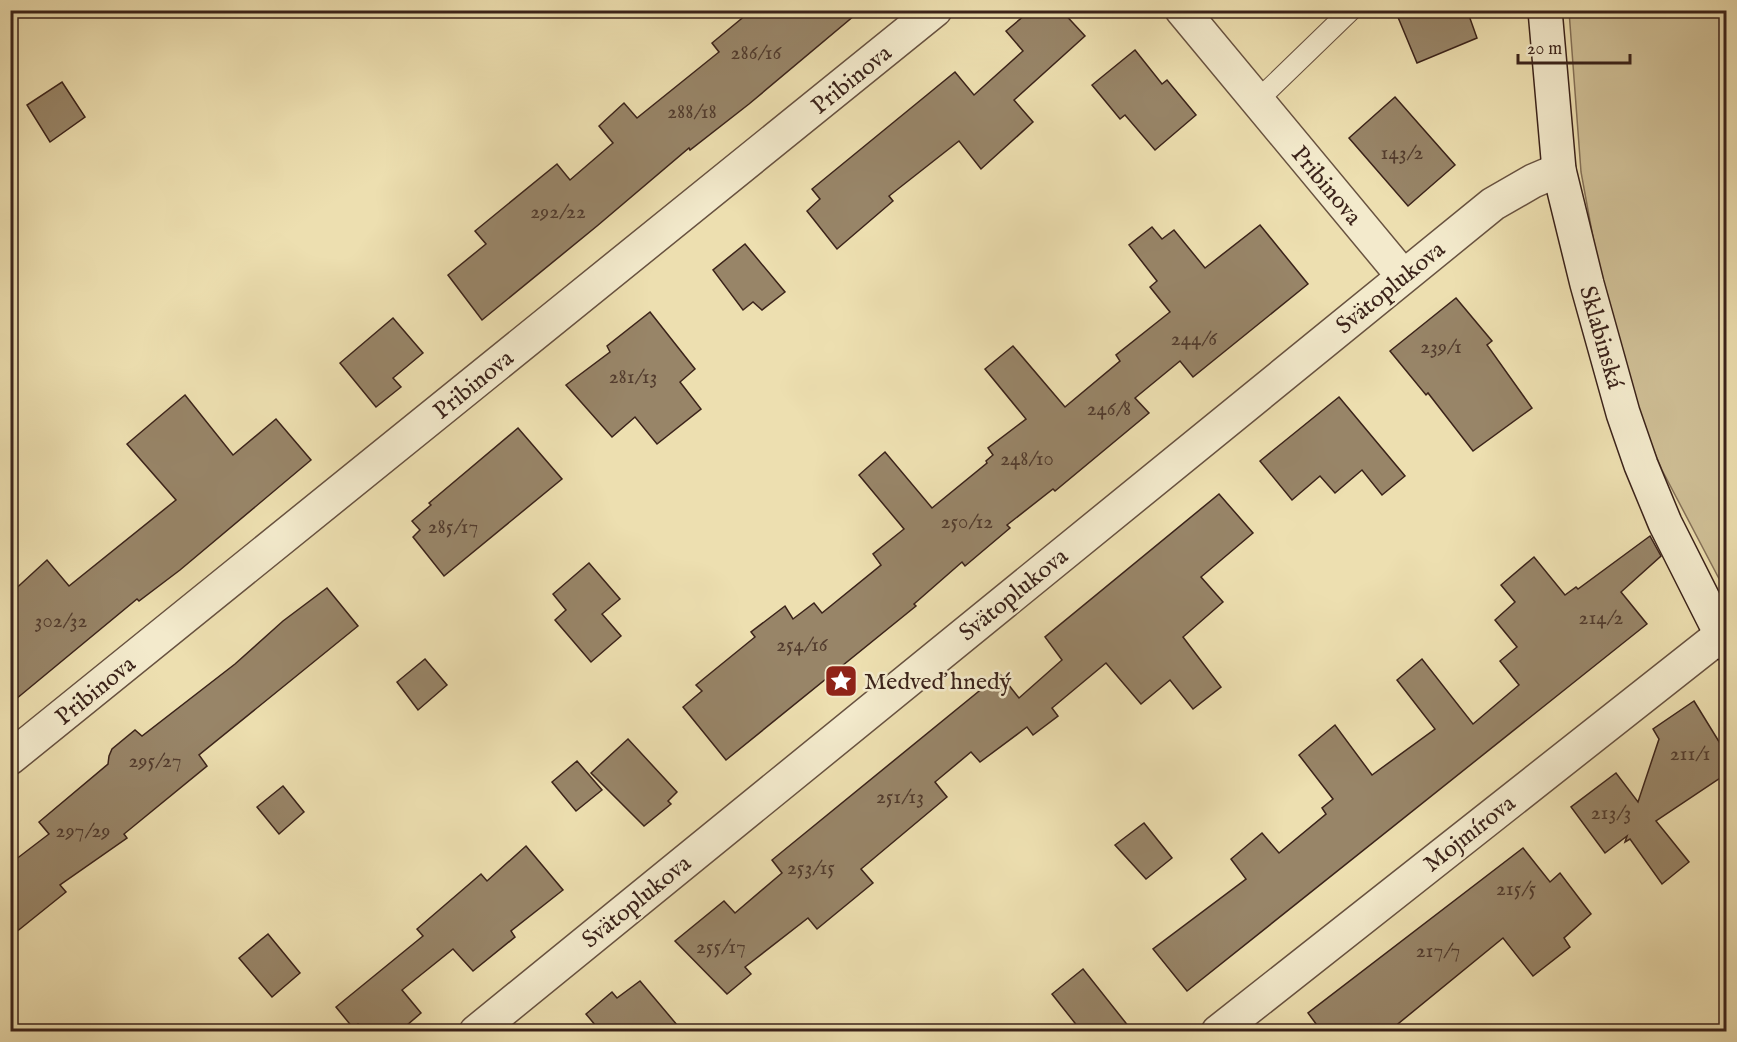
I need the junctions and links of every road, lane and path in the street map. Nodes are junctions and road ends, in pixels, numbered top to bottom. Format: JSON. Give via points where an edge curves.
{"nodes":[{"id":1,"x":935,"y":10,"type":"edge"},
{"id":2,"x":1182,"y":10,"type":"edge"},
{"id":3,"x":1351,"y":10,"type":"edge"},
{"id":4,"x":1545,"y":10,"type":"edge"},
{"id":5,"x":1257,"y":101,"type":"junction"},
{"id":6,"x":1559,"y":170,"type":"junction"},
{"id":7,"x":1403,"y":276,"type":"junction"},
{"id":8,"x":1724,"y":640,"type":"edge"},
{"id":9,"x":10,"y":758,"type":"edge"},
{"id":10,"x":476,"y":1032,"type":"edge"},
{"id":11,"x":1218,"y":1032,"type":"edge"}],
"edges":[{"from":1,"to":9,"type":"street","name":"Pribinova"},
{"from":2,"to":5,"type":"street","name":"Pribinova"},
{"from":3,"to":5,"type":"lane"},
{"from":4,"to":6,"type":"street","name":"Sklabinská"},
{"from":5,"to":7,"type":"street","name":"Pribinova"},
{"from":6,"to":7,"type":"street","name":"Svätoplukova","via":[[1493,204]]},
{"from":6,"to":8,"type":"street","name":"Sklabinská","via":[[1587,284],[1641,465],[1665,523]]},
{"from":7,"to":10,"type":"street","name":"Svätoplukova"},
{"from":8,"to":11,"type":"street","name":"Mojmírova"}]}
